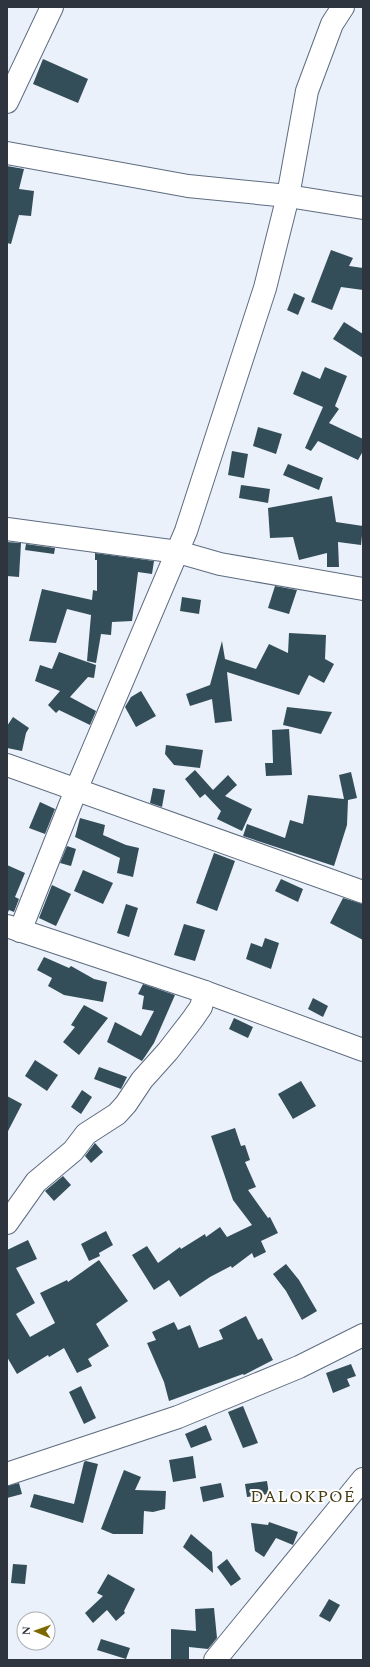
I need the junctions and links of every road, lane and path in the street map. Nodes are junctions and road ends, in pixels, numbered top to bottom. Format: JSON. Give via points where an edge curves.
{"nodes":[{"id":1,"x":35,"y":7,"type":"edge"},
{"id":2,"x":52,"y":7,"type":"edge"},
{"id":3,"x":343,"y":7,"type":"edge"},
{"id":4,"x":7,"y":68,"type":"edge"},
{"id":5,"x":7,"y":102,"type":"edge"},
{"id":6,"x":7,"y":153,"type":"edge"},
{"id":7,"x":288,"y":196,"type":"junction"},
{"id":8,"x":363,"y":208,"type":"edge"},
{"id":9,"x":7,"y":529,"type":"edge"},
{"id":10,"x":178,"y":552,"type":"junction"},
{"id":11,"x":363,"y":589,"type":"edge"},
{"id":12,"x":7,"y":765,"type":"edge"},
{"id":13,"x":76,"y":790,"type":"junction"},
{"id":14,"x":363,"y":892,"type":"edge"},
{"id":15,"x":14,"y":928,"type":"edge"},
{"id":16,"x":205,"y":992,"type":"junction"},
{"id":17,"x":363,"y":1050,"type":"edge"},
{"id":18,"x":7,"y":1223,"type":"edge"},
{"id":19,"x":363,"y":1335,"type":"edge"},
{"id":20,"x":7,"y":1474,"type":"edge"},
{"id":21,"x":363,"y":1479,"type":"edge"},
{"id":22,"x":215,"y":1660,"type":"edge"}],
"edges":[{"from":1,"to":4,"type":"street"},
{"from":2,"to":5,"type":"street"},
{"from":3,"to":7,"type":"street","via":[[329,30],[307,91]]},
{"from":6,"to":7,"type":"street","via":[[188,186]]},
{"from":7,"to":8,"type":"street"},
{"from":7,"to":10,"type":"street","via":[[265,288]]},
{"from":9,"to":10,"type":"street"},
{"from":10,"to":11,"type":"street","via":[[220,564]]},
{"from":10,"to":13,"type":"street"},
{"from":12,"to":13,"type":"street"},
{"from":13,"to":14,"type":"street"},
{"from":13,"to":15,"type":"street"},
{"from":15,"to":16,"type":"street"},
{"from":16,"to":17,"type":"street"},
{"from":16,"to":18,"type":"street","via":[[201,1007],[192,1020],[142,1080],[126,1104],[117,1114],[86,1134],[73,1150],[36,1182]]},
{"from":19,"to":20,"type":"street","via":[[299,1367],[178,1417]]},
{"from":21,"to":22,"type":"street"}]}
